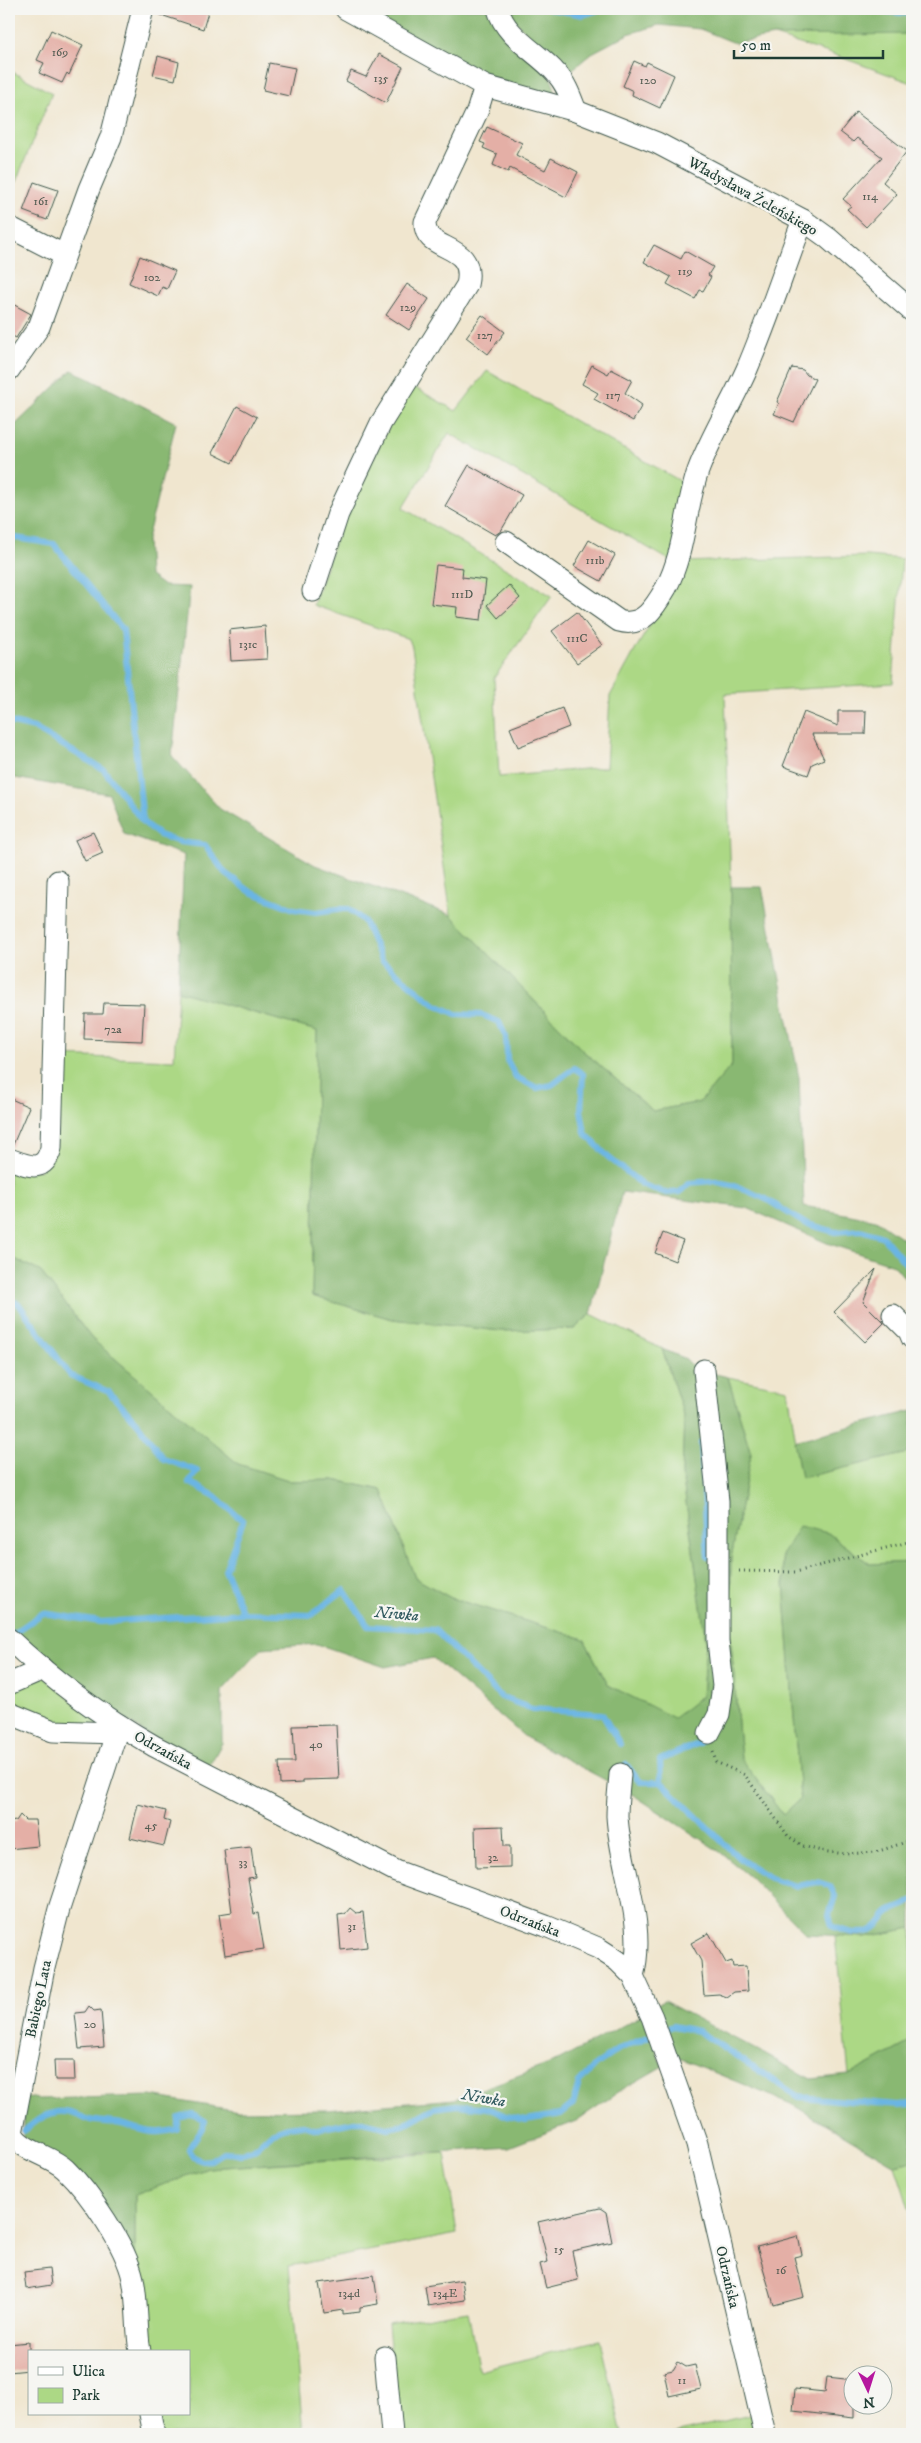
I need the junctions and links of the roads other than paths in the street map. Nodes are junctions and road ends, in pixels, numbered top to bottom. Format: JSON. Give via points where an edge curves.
{"nodes":[{"id":1,"x":143,"y":9,"type":"edge"},
{"id":2,"x":346,"y":9,"type":"edge"},
{"id":3,"x":498,"y":9,"type":"edge"},
{"id":4,"x":485,"y":86,"type":"junction"},
{"id":5,"x":576,"y":111,"type":"junction"},
{"id":6,"x":803,"y":220,"type":"junction"},
{"id":7,"x":9,"y":227,"type":"edge"},
{"id":8,"x":64,"y":255,"type":"junction"},
{"id":9,"x":912,"y":311,"type":"edge"},
{"id":10,"x":9,"y":370,"type":"edge"},
{"id":11,"x":506,"y":542,"type":"dead end"},
{"id":12,"x":313,"y":591,"type":"dead end"},
{"id":13,"x":58,"y":881,"type":"dead end"},
{"id":14,"x":9,"y":1158,"type":"edge"},
{"id":15,"x":893,"y":1315,"type":"dead end"},
{"id":16,"x":912,"y":1338,"type":"edge"},
{"id":17,"x":704,"y":1370,"type":"dead end"},
{"id":18,"x":16,"y":1646,"type":"edge"},
{"id":19,"x":43,"y":1669,"type":"junction"},
{"id":20,"x":9,"y":1684,"type":"edge"},
{"id":21,"x":9,"y":1713,"type":"edge"},
{"id":22,"x":117,"y":1729,"type":"junction"},
{"id":23,"x":709,"y":1733,"type":"road end"},
{"id":24,"x":620,"y":1774,"type":"dead end"},
{"id":25,"x":633,"y":1976,"type":"junction"},
{"id":26,"x":10,"y":2133,"type":"edge"},
{"id":27,"x":140,"y":2350,"type":"edge"},
{"id":28,"x":384,"y":2357,"type":"dead end"},
{"id":29,"x":150,"y":2416,"type":"edge"},
{"id":30,"x":154,"y":2434,"type":"edge"},
{"id":31,"x":392,"y":2434,"type":"edge"},
{"id":32,"x":764,"y":2434,"type":"edge"}],
"edges":[{"from":1,"to":8,"type":"street","via":[[111,138]]},
{"from":2,"to":4,"type":"street","name":"Władysława Żeleńskiego"},
{"from":3,"to":5,"type":"street","via":[[503,22],[556,73]]},
{"from":4,"to":5,"type":"street","name":"Władysława Żeleńskiego"},
{"from":4,"to":12,"type":"street","via":[[477,112],[425,222],[428,236],[468,263],[467,285],[381,423],[338,514]]},
{"from":5,"to":6,"type":"street","name":"Władysława Żeleńskiego","via":[[657,143]]},
{"from":6,"to":9,"type":"street","name":"Władysława Żeleńskiego"},
{"from":6,"to":11,"type":"street","via":[[747,369],[699,471],[688,505],[683,537],[666,587],[642,620],[629,624],[619,621]]},
{"from":7,"to":8,"type":"street"},
{"from":8,"to":10,"type":"street","via":[[39,327]]},
{"from":13,"to":14,"type":"street","via":[[51,1148],[48,1160],[38,1166],[27,1166]]},
{"from":15,"to":16,"type":"street"},
{"from":17,"to":23,"type":"street","via":[[718,1501],[718,1641],[723,1686],[719,1714]]},
{"from":18,"to":19,"type":"street","name":"Odrzańska"},
{"from":19,"to":20,"type":"street"},
{"from":19,"to":22,"type":"street","name":"Odrzańska"},
{"from":21,"to":22,"type":"street","via":[[53,1731]]},
{"from":22,"to":25,"type":"street","name":"Odrzańska","via":[[396,1871],[598,1948]]},
{"from":22,"to":26,"type":"street","name":"Babiego Lata","via":[[59,1909]]},
{"from":24,"to":25,"type":"street","via":[[617,1816],[637,1938]]},
{"from":25,"to":32,"type":"street","name":"Odrzańska","via":[[652,2017],[697,2144]]},
{"from":26,"to":27,"type":"street","name":"Babiego Lata","via":[[19,2142],[46,2155],[74,2178],[123,2247],[134,2280]]},
{"from":28,"to":31,"type":"street"},
{"from":29,"to":30,"type":"street"}]}
